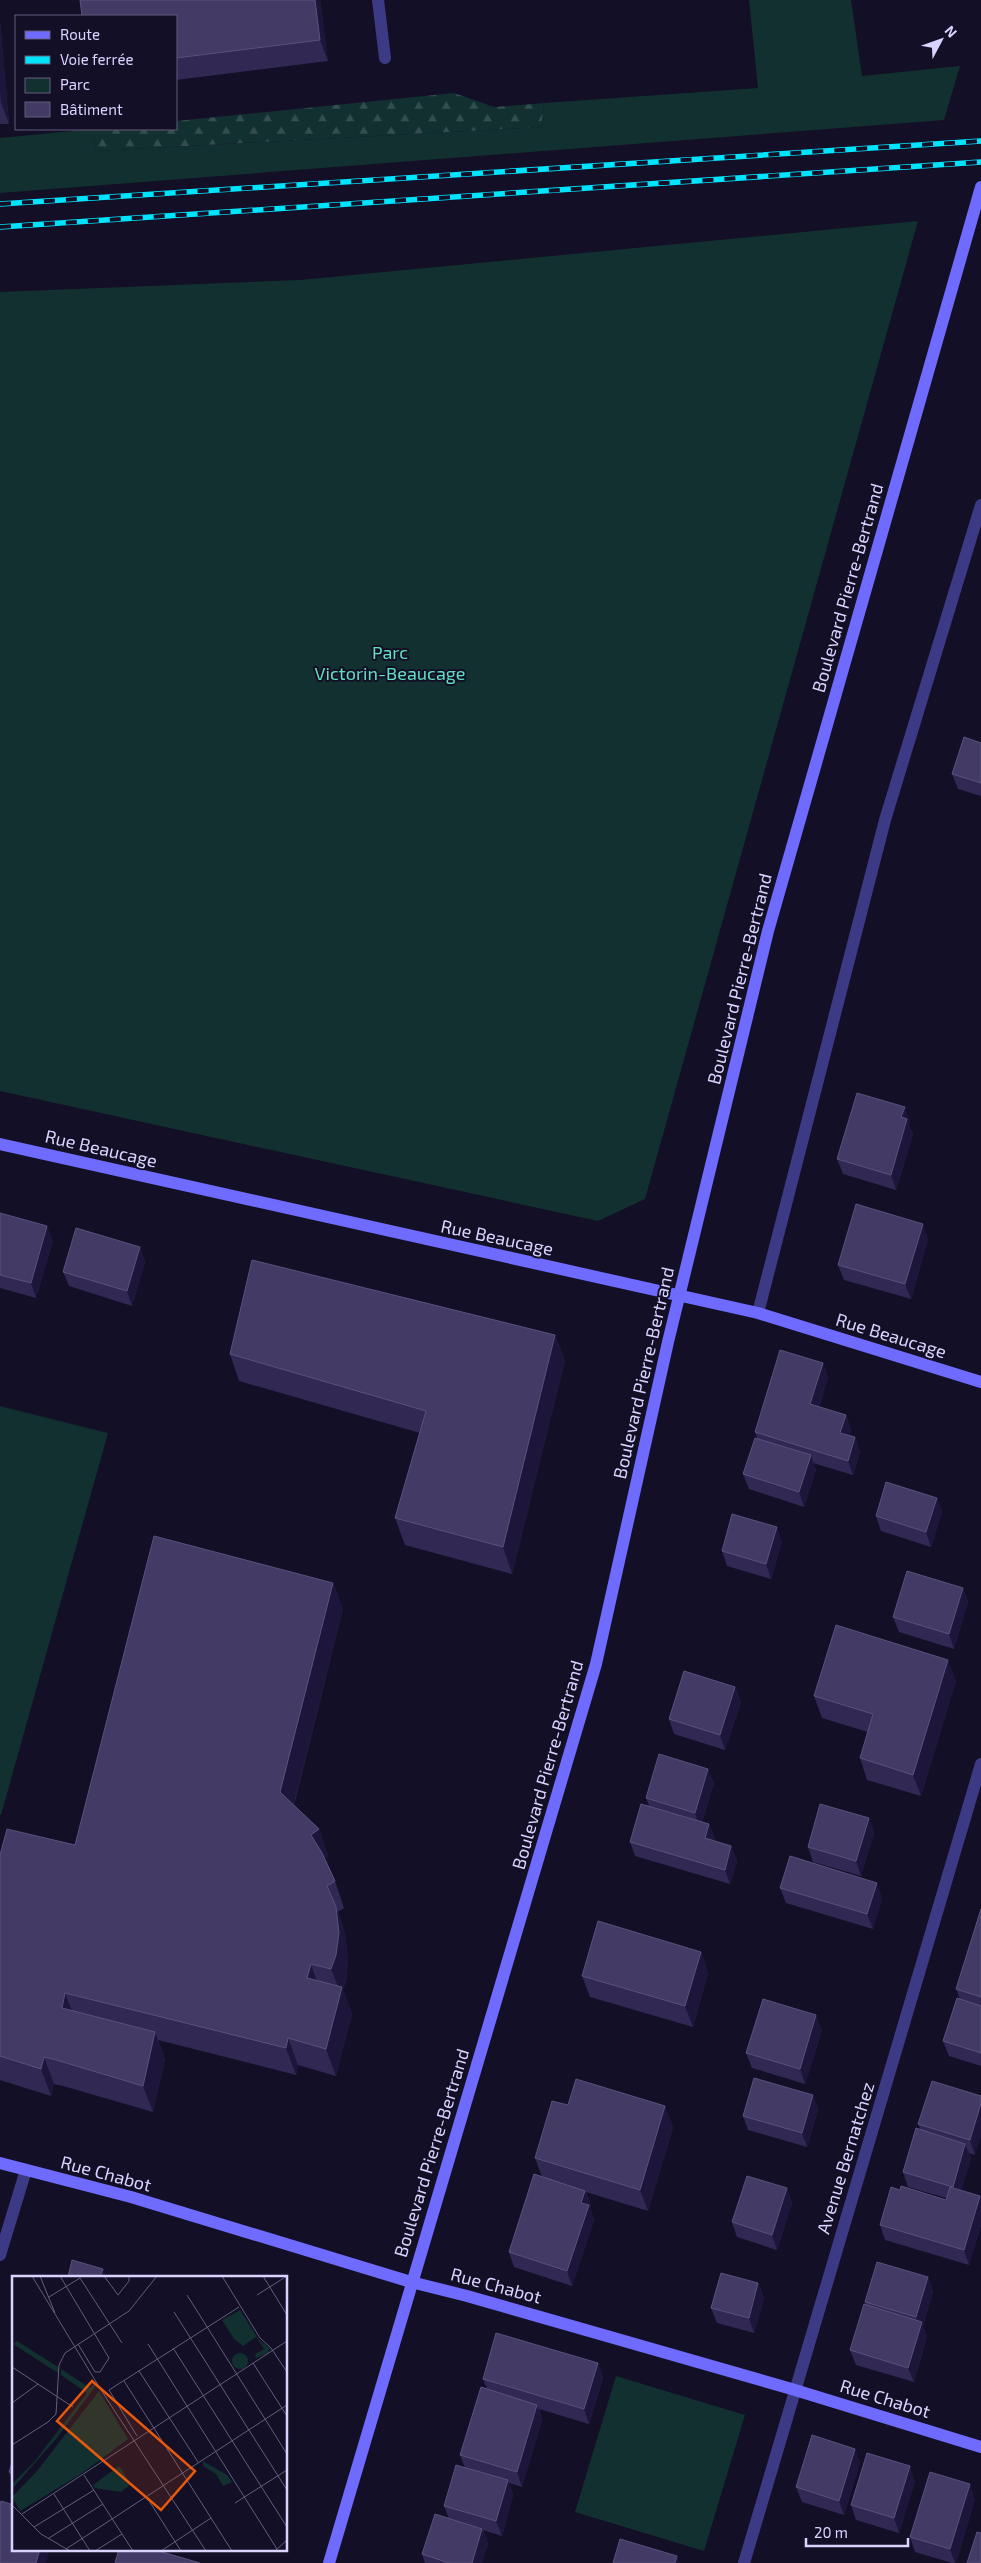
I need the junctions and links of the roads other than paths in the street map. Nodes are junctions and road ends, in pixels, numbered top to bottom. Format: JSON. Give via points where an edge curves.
{"nodes":[{"id":1,"x":378,"y":0,"type":"edge"},
{"id":2,"x":385,"y":58,"type":"dead end"},
{"id":3,"x":981,"y":187,"type":"edge"},
{"id":4,"x":981,"y":504,"type":"edge"},
{"id":5,"x":0,"y":1144,"type":"edge"},
{"id":6,"x":680,"y":1296,"type":"junction"},
{"id":7,"x":758,"y":1313,"type":"junction"},
{"id":8,"x":981,"y":1382,"type":"edge"},
{"id":9,"x":981,"y":1764,"type":"edge"},
{"id":10,"x":0,"y":2163,"type":"edge"},
{"id":11,"x":26,"y":2170,"type":"junction"},
{"id":12,"x":0,"y":2255,"type":"edge"},
{"id":13,"x":412,"y":2282,"type":"junction"},
{"id":14,"x":795,"y":2390,"type":"junction"},
{"id":15,"x":981,"y":2447,"type":"edge"},
{"id":16,"x":329,"y":2563,"type":"edge"},
{"id":17,"x":744,"y":2563,"type":"edge"}],
"edges":[{"from":1,"to":2,"type":"street"},
{"from":3,"to":6,"type":"main road","name":"Boulevard Pierre-Bertrand","via":[[768,931]]},
{"from":4,"to":7,"type":"street","via":[[885,820]]},
{"from":5,"to":6,"type":"main road","name":"Rue Beaucage"},
{"from":6,"to":7,"type":"main road","name":"Rue Beaucage"},
{"from":6,"to":13,"type":"main road","name":"Boulevard Pierre-Bertrand","via":[[596,1664]]},
{"from":7,"to":8,"type":"main road","name":"Rue Beaucage"},
{"from":9,"to":14,"type":"street","name":"Avenue Bernatchez"},
{"from":10,"to":11,"type":"main road","name":"Rue Chabot"},
{"from":11,"to":12,"type":"street"},
{"from":11,"to":13,"type":"main road","name":"Rue Chabot","via":[[131,2197]]},
{"from":13,"to":14,"type":"main road","name":"Rue Chabot"},
{"from":13,"to":16,"type":"main road","name":"Boulevard Pierre-Bertrand"},
{"from":14,"to":15,"type":"main road","name":"Rue Chabot"},
{"from":14,"to":17,"type":"street","name":"Avenue Bernatchez"}]}
